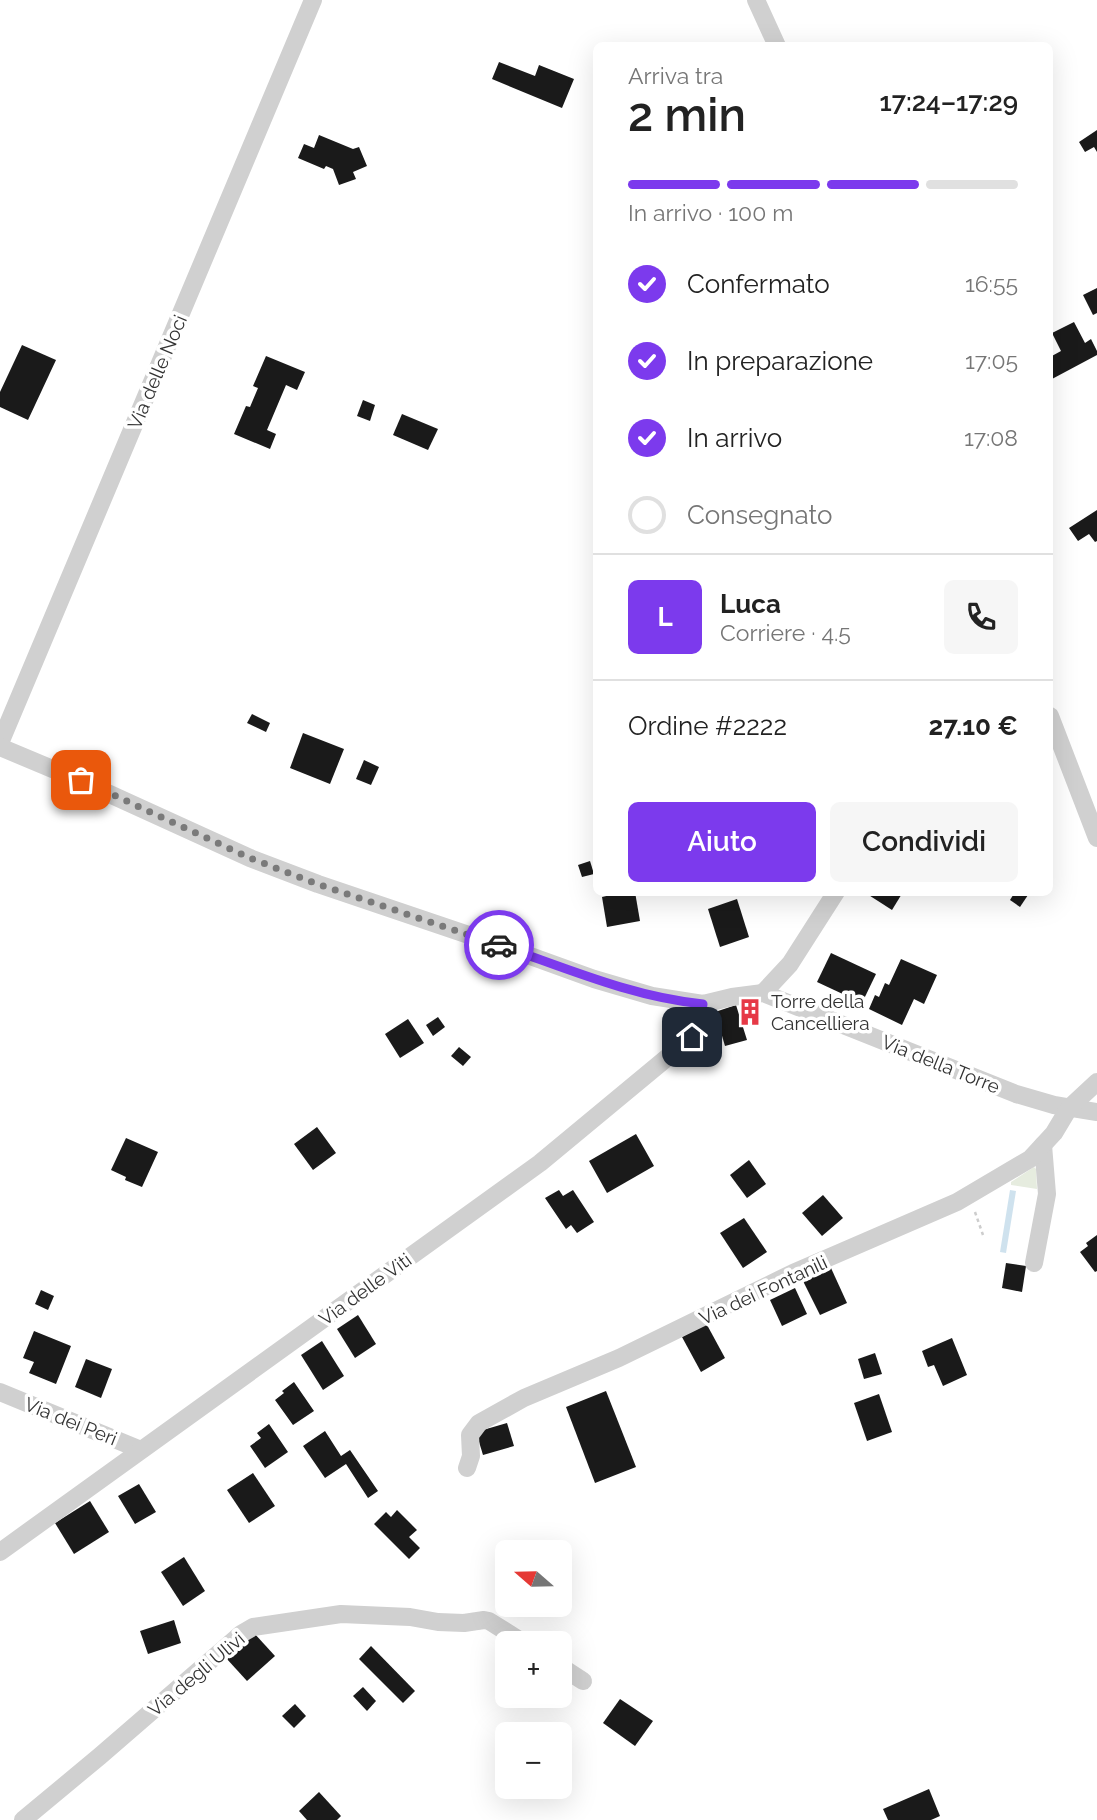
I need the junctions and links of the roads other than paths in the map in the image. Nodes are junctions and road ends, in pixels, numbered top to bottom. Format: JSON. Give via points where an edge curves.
{"nodes":[{"id":1,"x":313,"y":0,"type":"edge"},
{"id":2,"x":756,"y":0,"type":"edge"},
{"id":3,"x":775,"y":42,"type":"edge"},
{"id":4,"x":1053,"y":724,"type":"edge"},
{"id":5,"x":0,"y":745,"type":"edge"},
{"id":6,"x":1097,"y":838,"type":"edge"},
{"id":7,"x":833,"y":896,"type":"edge"},
{"id":8,"x":763,"y":993,"type":"junction"},
{"id":9,"x":703,"y":1004,"type":"junction"},
{"id":10,"x":1097,"y":1082,"type":"edge"},
{"id":11,"x":1069,"y":1108,"type":"junction"},
{"id":12,"x":1097,"y":1112,"type":"edge"},
{"id":13,"x":1043,"y":1144,"type":"junction"},
{"id":14,"x":1034,"y":1263,"type":"dead end"},
{"id":15,"x":0,"y":1392,"type":"edge"},
{"id":16,"x":141,"y":1450,"type":"junction"},
{"id":17,"x":467,"y":1468,"type":"dead end"},
{"id":18,"x":0,"y":1552,"type":"edge"},
{"id":19,"x":505,"y":1631,"type":"edge"},
{"id":20,"x":572,"y":1674,"type":"edge"},
{"id":21,"x":583,"y":1681,"type":"dead end"},
{"id":22,"x":23,"y":1820,"type":"edge"}],
"edges":[{"from":1,"to":5,"type":"street","name":"Via delle Noci"},
{"from":2,"to":3,"type":"street"},
{"from":4,"to":6,"type":"street"},
{"from":5,"to":9,"type":"street","name":"Via della Torre","via":[[317,884],[614,986]]},
{"from":7,"to":8,"type":"street","via":[[790,964]]},
{"from":8,"to":9,"type":"street","name":"Via della Torre"},
{"from":8,"to":11,"type":"street","name":"Via della Torre","via":[[1004,1090]]},
{"from":9,"to":16,"type":"street","name":"Via delle Viti","via":[[700,1026],[692,1037],[540,1163]]},
{"from":10,"to":11,"type":"street","name":"Via dei Fontanili"},
{"from":11,"to":12,"type":"street","name":"Via della Torre"},
{"from":11,"to":13,"type":"street","name":"Via dei Fontanili"},
{"from":13,"to":14,"type":"street","via":[[1047,1194]]},
{"from":13,"to":17,"type":"street","name":"Via dei Fontanili","via":[[1030,1159],[957,1202],[793,1273],[479,1423],[469,1439]]},
{"from":15,"to":16,"type":"street","name":"Via dei Peri"},
{"from":16,"to":18,"type":"street","name":"Via delle Viti"},
{"from":19,"to":22,"type":"street","name":"Via degli Ulivi","via":[[484,1620],[438,1622],[341,1614],[253,1627]]},
{"from":20,"to":21,"type":"street"}]}
